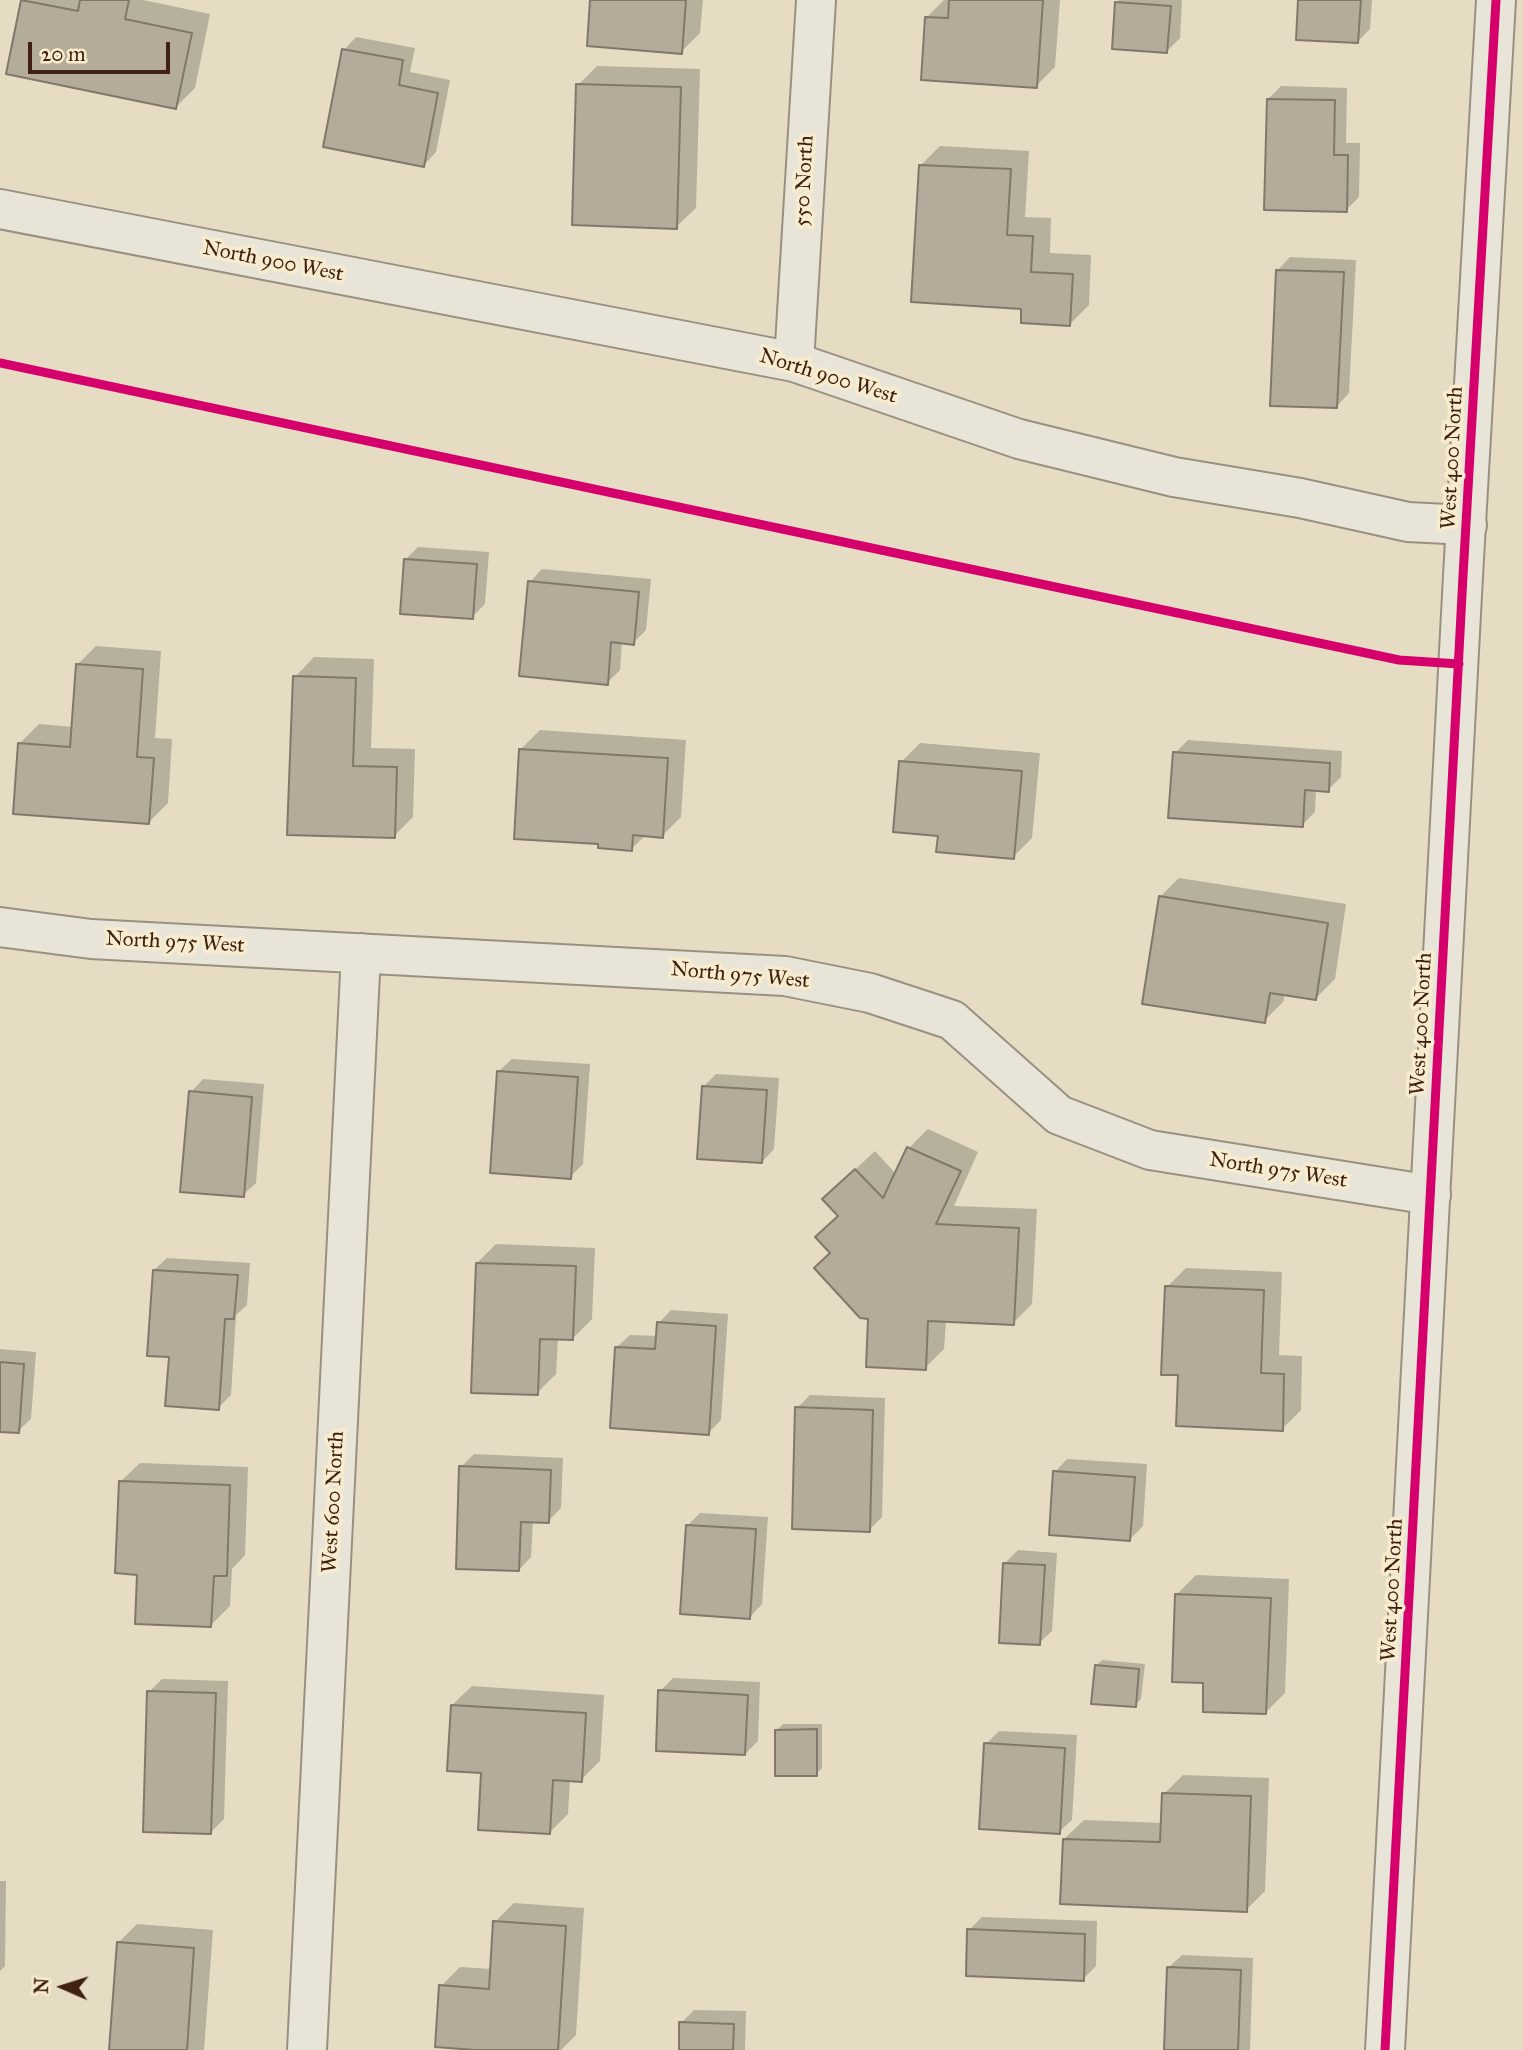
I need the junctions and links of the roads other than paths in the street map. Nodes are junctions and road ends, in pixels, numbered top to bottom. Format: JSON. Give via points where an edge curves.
{"nodes":[{"id":1,"x":816,"y":0,"type":"edge"},
{"id":2,"x":1496,"y":0,"type":"edge"},
{"id":3,"x":0,"y":209,"type":"edge"},
{"id":4,"x":794,"y":362,"type":"junction"},
{"id":5,"x":1467,"y":526,"type":"junction"},
{"id":6,"x":0,"y":927,"type":"edge"},
{"id":7,"x":361,"y":953,"type":"junction"},
{"id":8,"x":1431,"y":1195,"type":"junction"},
{"id":9,"x":307,"y":2050,"type":"edge"},
{"id":10,"x":1385,"y":2050,"type":"edge"}],
"edges":[{"from":1,"to":4,"type":"street","name":"550 North"},
{"from":2,"to":5,"type":"street","name":"West 400 North"},
{"from":3,"to":4,"type":"street","name":"North 900 West"},
{"from":4,"to":5,"type":"street","name":"North 900 West","via":[[1019,439],[1174,477],[1408,522]]},
{"from":5,"to":8,"type":"street","name":"West 400 North"},
{"from":6,"to":7,"type":"street","name":"North 975 West","via":[[91,939]]},
{"from":7,"to":8,"type":"street","name":"North 975 West","via":[[785,976],[870,993],[952,1020],[1059,1115],[1150,1150]]},
{"from":7,"to":9,"type":"street","name":"West 600 North"},
{"from":8,"to":10,"type":"street","name":"West 400 North"}]}
